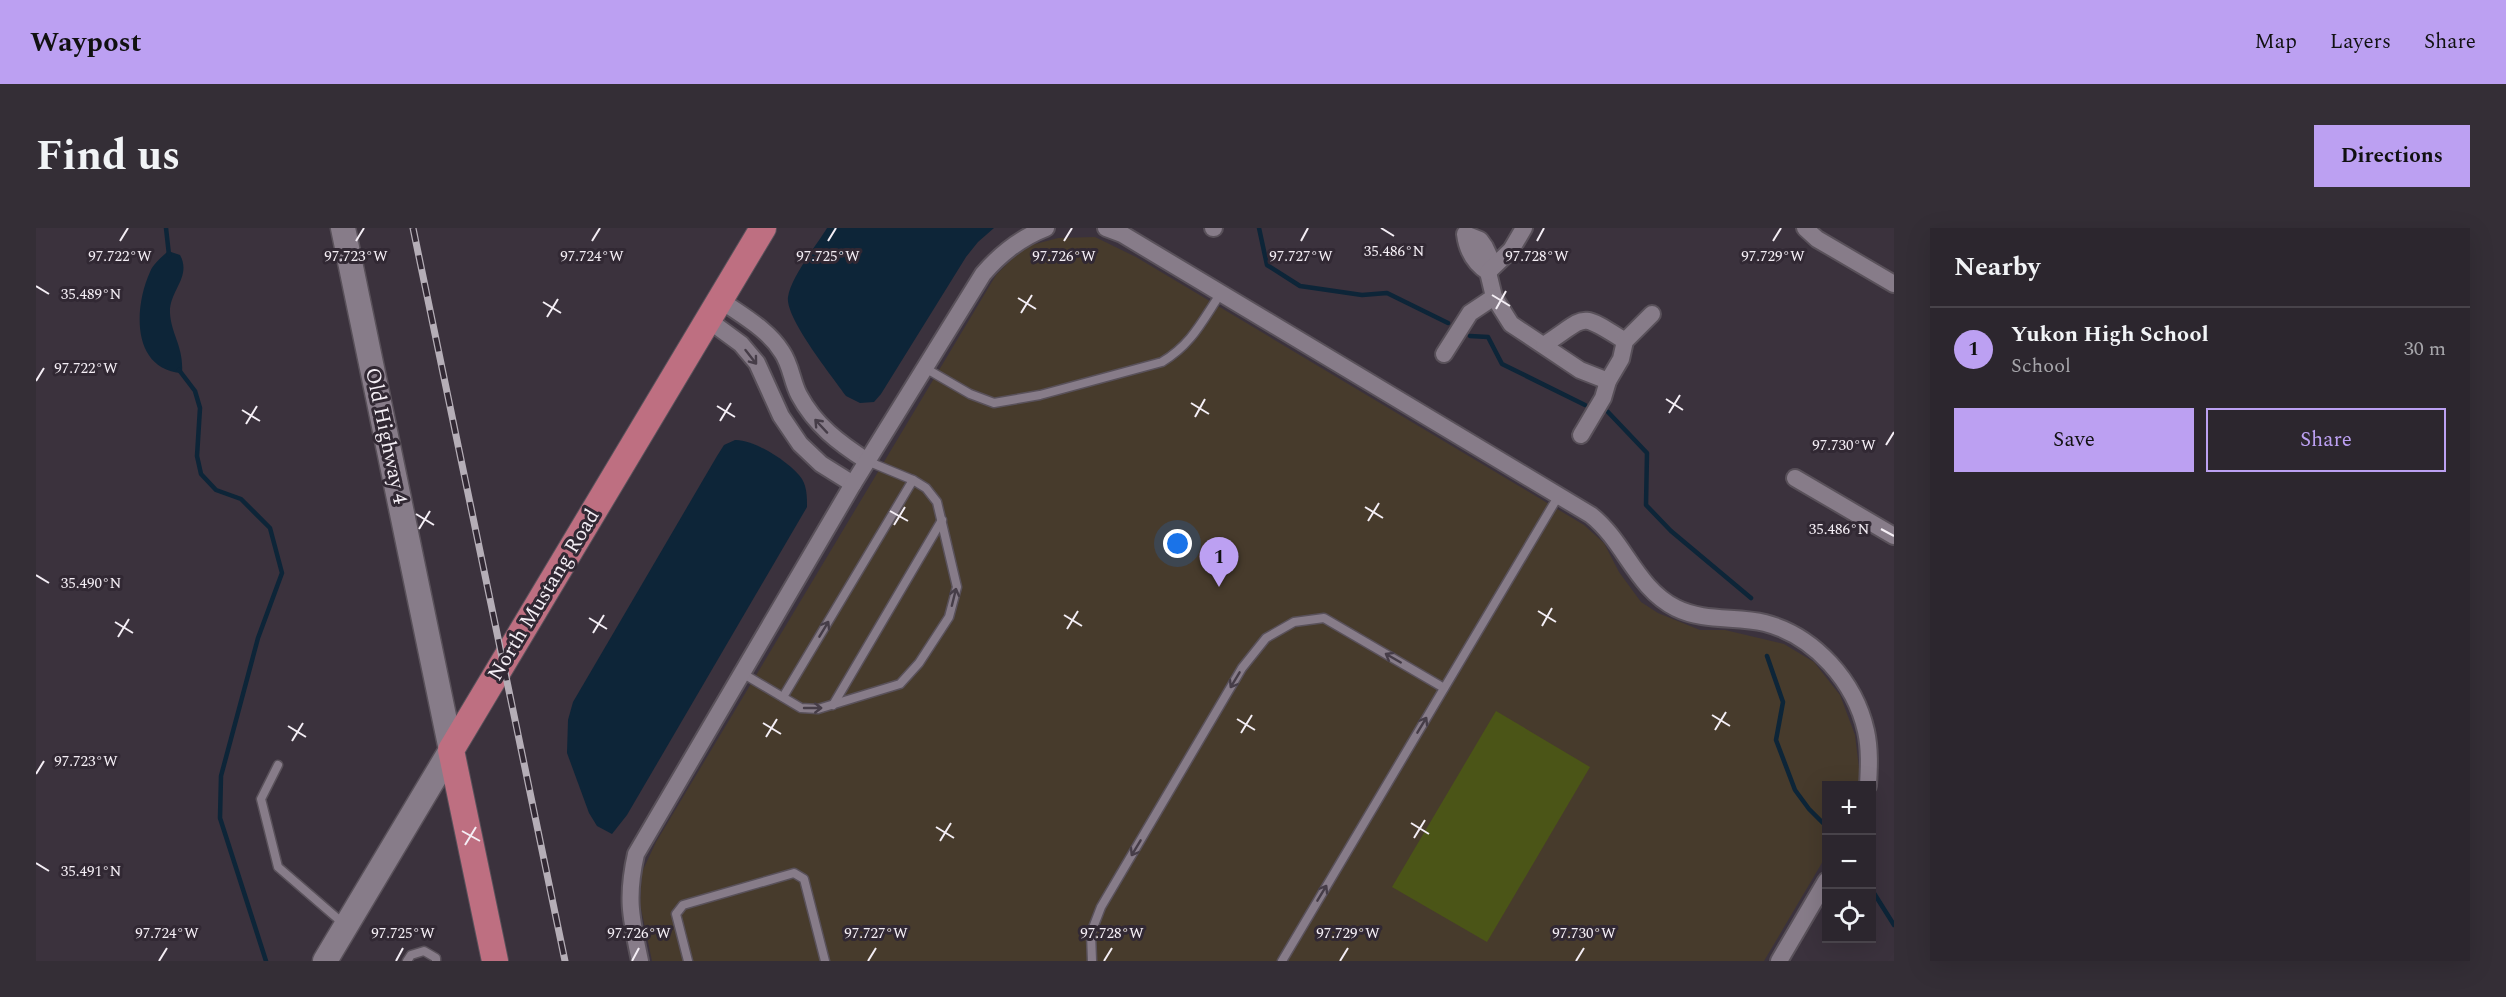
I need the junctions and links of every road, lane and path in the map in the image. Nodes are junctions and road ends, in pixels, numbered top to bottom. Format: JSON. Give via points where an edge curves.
{"nodes":[{"id":1,"x":344,"y":228,"type":"edge"},
{"id":2,"x":763,"y":228,"type":"edge"},
{"id":3,"x":1046,"y":228,"type":"edge"},
{"id":4,"x":1106,"y":228,"type":"edge"},
{"id":5,"x":1524,"y":228,"type":"edge"},
{"id":6,"x":1805,"y":228,"type":"edge"},
{"id":7,"x":1461,"y":231,"type":"edge"},
{"id":8,"x":1488,"y":272,"type":"junction"},
{"id":9,"x":1892,"y":279,"type":"edge"},
{"id":10,"x":1221,"y":293,"type":"junction"},
{"id":11,"x":1494,"y":297,"type":"junction"},
{"id":12,"x":713,"y":309,"type":"junction"},
{"id":13,"x":1652,"y":315,"type":"dead end"},
{"id":14,"x":1625,"y":341,"type":"junction"},
{"id":15,"x":1544,"y":345,"type":"junction"},
{"id":16,"x":1444,"y":354,"type":"dead end"},
{"id":17,"x":925,"y":368,"type":"junction"},
{"id":18,"x":1608,"y":381,"type":"junction"},
{"id":19,"x":1581,"y":435,"type":"dead end"},
{"id":20,"x":867,"y":461,"type":"junction"},
{"id":21,"x":1795,"y":478,"type":"dead end"},
{"id":22,"x":913,"y":480,"type":"junction"},
{"id":23,"x":853,"y":484,"type":"junction"},
{"id":24,"x":1559,"y":495,"type":"junction"},
{"id":25,"x":942,"y":520,"type":"junction"},
{"id":26,"x":1894,"y":536,"type":"edge"},
{"id":27,"x":742,"y":673,"type":"junction"},
{"id":28,"x":1444,"y":688,"type":"junction"},
{"id":29,"x":783,"y":697,"type":"junction"},
{"id":30,"x":833,"y":705,"type":"junction"},
{"id":31,"x":451,"y":750,"type":"junction"},
{"id":32,"x":278,"y":765,"type":"dead end"},
{"id":33,"x":1868,"y":781,"type":"edge"},
{"id":34,"x":1822,"y":889,"type":"edge"},
{"id":35,"x":346,"y":926,"type":"junction"},
{"id":36,"x":325,"y":961,"type":"edge"},
{"id":37,"x":407,"y":961,"type":"edge"},
{"id":38,"x":436,"y":961,"type":"edge"},
{"id":39,"x":495,"y":961,"type":"edge"},
{"id":40,"x":640,"y":961,"type":"edge"},
{"id":41,"x":688,"y":961,"type":"edge"},
{"id":42,"x":825,"y":961,"type":"edge"},
{"id":43,"x":1092,"y":961,"type":"edge"},
{"id":44,"x":1282,"y":961,"type":"edge"},
{"id":45,"x":1779,"y":961,"type":"edge"}],
"edges":[{"from":1,"to":31,"type":"main road","name":"Old Highway 4"},
{"from":2,"to":12,"type":"main road","name":"North Mustang Road"},
{"from":3,"to":17,"type":"street","via":[[1017,242],[991,265]]},
{"from":4,"to":10,"type":"street"},
{"from":5,"to":8,"type":"street","via":[[1511,250]]},
{"from":6,"to":9,"type":"street","via":[[1817,239]]},
{"from":7,"to":8,"type":"street","via":[[1480,240],[1485,247],[1491,260]]},
{"from":8,"to":11,"type":"street"},
{"from":10,"to":17,"type":"lane","via":[[1180,352],[1162,362],[1040,394],[994,403]]},
{"from":10,"to":24,"type":"street"},
{"from":11,"to":15,"type":"street","via":[[1511,324]]},
{"from":11,"to":16,"type":"street","via":[[1463,320]]},
{"from":20,"to":12,"type":"street","one_way":true,"via":[[834,440],[814,419],[798,394],[783,353],[771,338]]},
{"from":12,"to":23,"type":"street","one_way":true,"via":[[757,363],[781,416],[800,444],[821,464]]},
{"from":12,"to":31,"type":"main road","name":"North Mustang Road"},
{"from":13,"to":14,"type":"street"},
{"from":14,"to":15,"type":"street","via":[[1595,322],[1583,320]]},
{"from":14,"to":18,"type":"street","via":[[1621,359]]},
{"from":15,"to":18,"type":"street","via":[[1580,370]]},
{"from":17,"to":20,"type":"street"},
{"from":18,"to":19,"type":"street","via":[[1603,398]]},
{"from":20,"to":22,"type":"lane"},
{"from":20,"to":23,"type":"street"},
{"from":21,"to":26,"type":"street"},
{"from":22,"to":25,"type":"lane","via":[[937,502]]},
{"from":29,"to":22,"type":"lane","one_way":true},
{"from":23,"to":27,"type":"street"},
{"from":24,"to":28,"type":"lane"},
{"from":24,"to":33,"type":"street","via":[[1604,525],[1646,585],[1676,608],[1706,617],[1782,628],[1822,656],[1845,682],[1861,715],[1869,751]]},
{"from":25,"to":30,"type":"lane"},
{"from":30,"to":25,"type":"lane","one_way":true,"via":[[900,684],[919,663],[949,616],[957,587]]},
{"from":27,"to":29,"type":"lane"},
{"from":27,"to":40,"type":"street","via":[[636,854],[630,895]]},
{"from":28,"to":43,"type":"lane","one_way":true,"via":[[1324,618],[1294,622],[1266,638],[1242,668],[1101,907],[1091,933]]},
{"from":44,"to":28,"type":"lane","one_way":true},
{"from":29,"to":30,"type":"lane","one_way":true,"via":[[801,708]]},
{"from":31,"to":35,"type":"main road","name":"North Mustang Road"},
{"from":31,"to":39,"type":"main road"},
{"from":32,"to":35,"type":"lane","via":[[261,799],[278,867]]},
{"from":34,"to":45,"type":"street"},
{"from":35,"to":36,"type":"main road","name":"North Mustang Road"},
{"from":37,"to":38,"type":"lane","via":[[411,955],[424,951]]},
{"from":41,"to":42,"type":"lane","via":[[676,914],[683,905],[794,873],[804,879]]}]}
